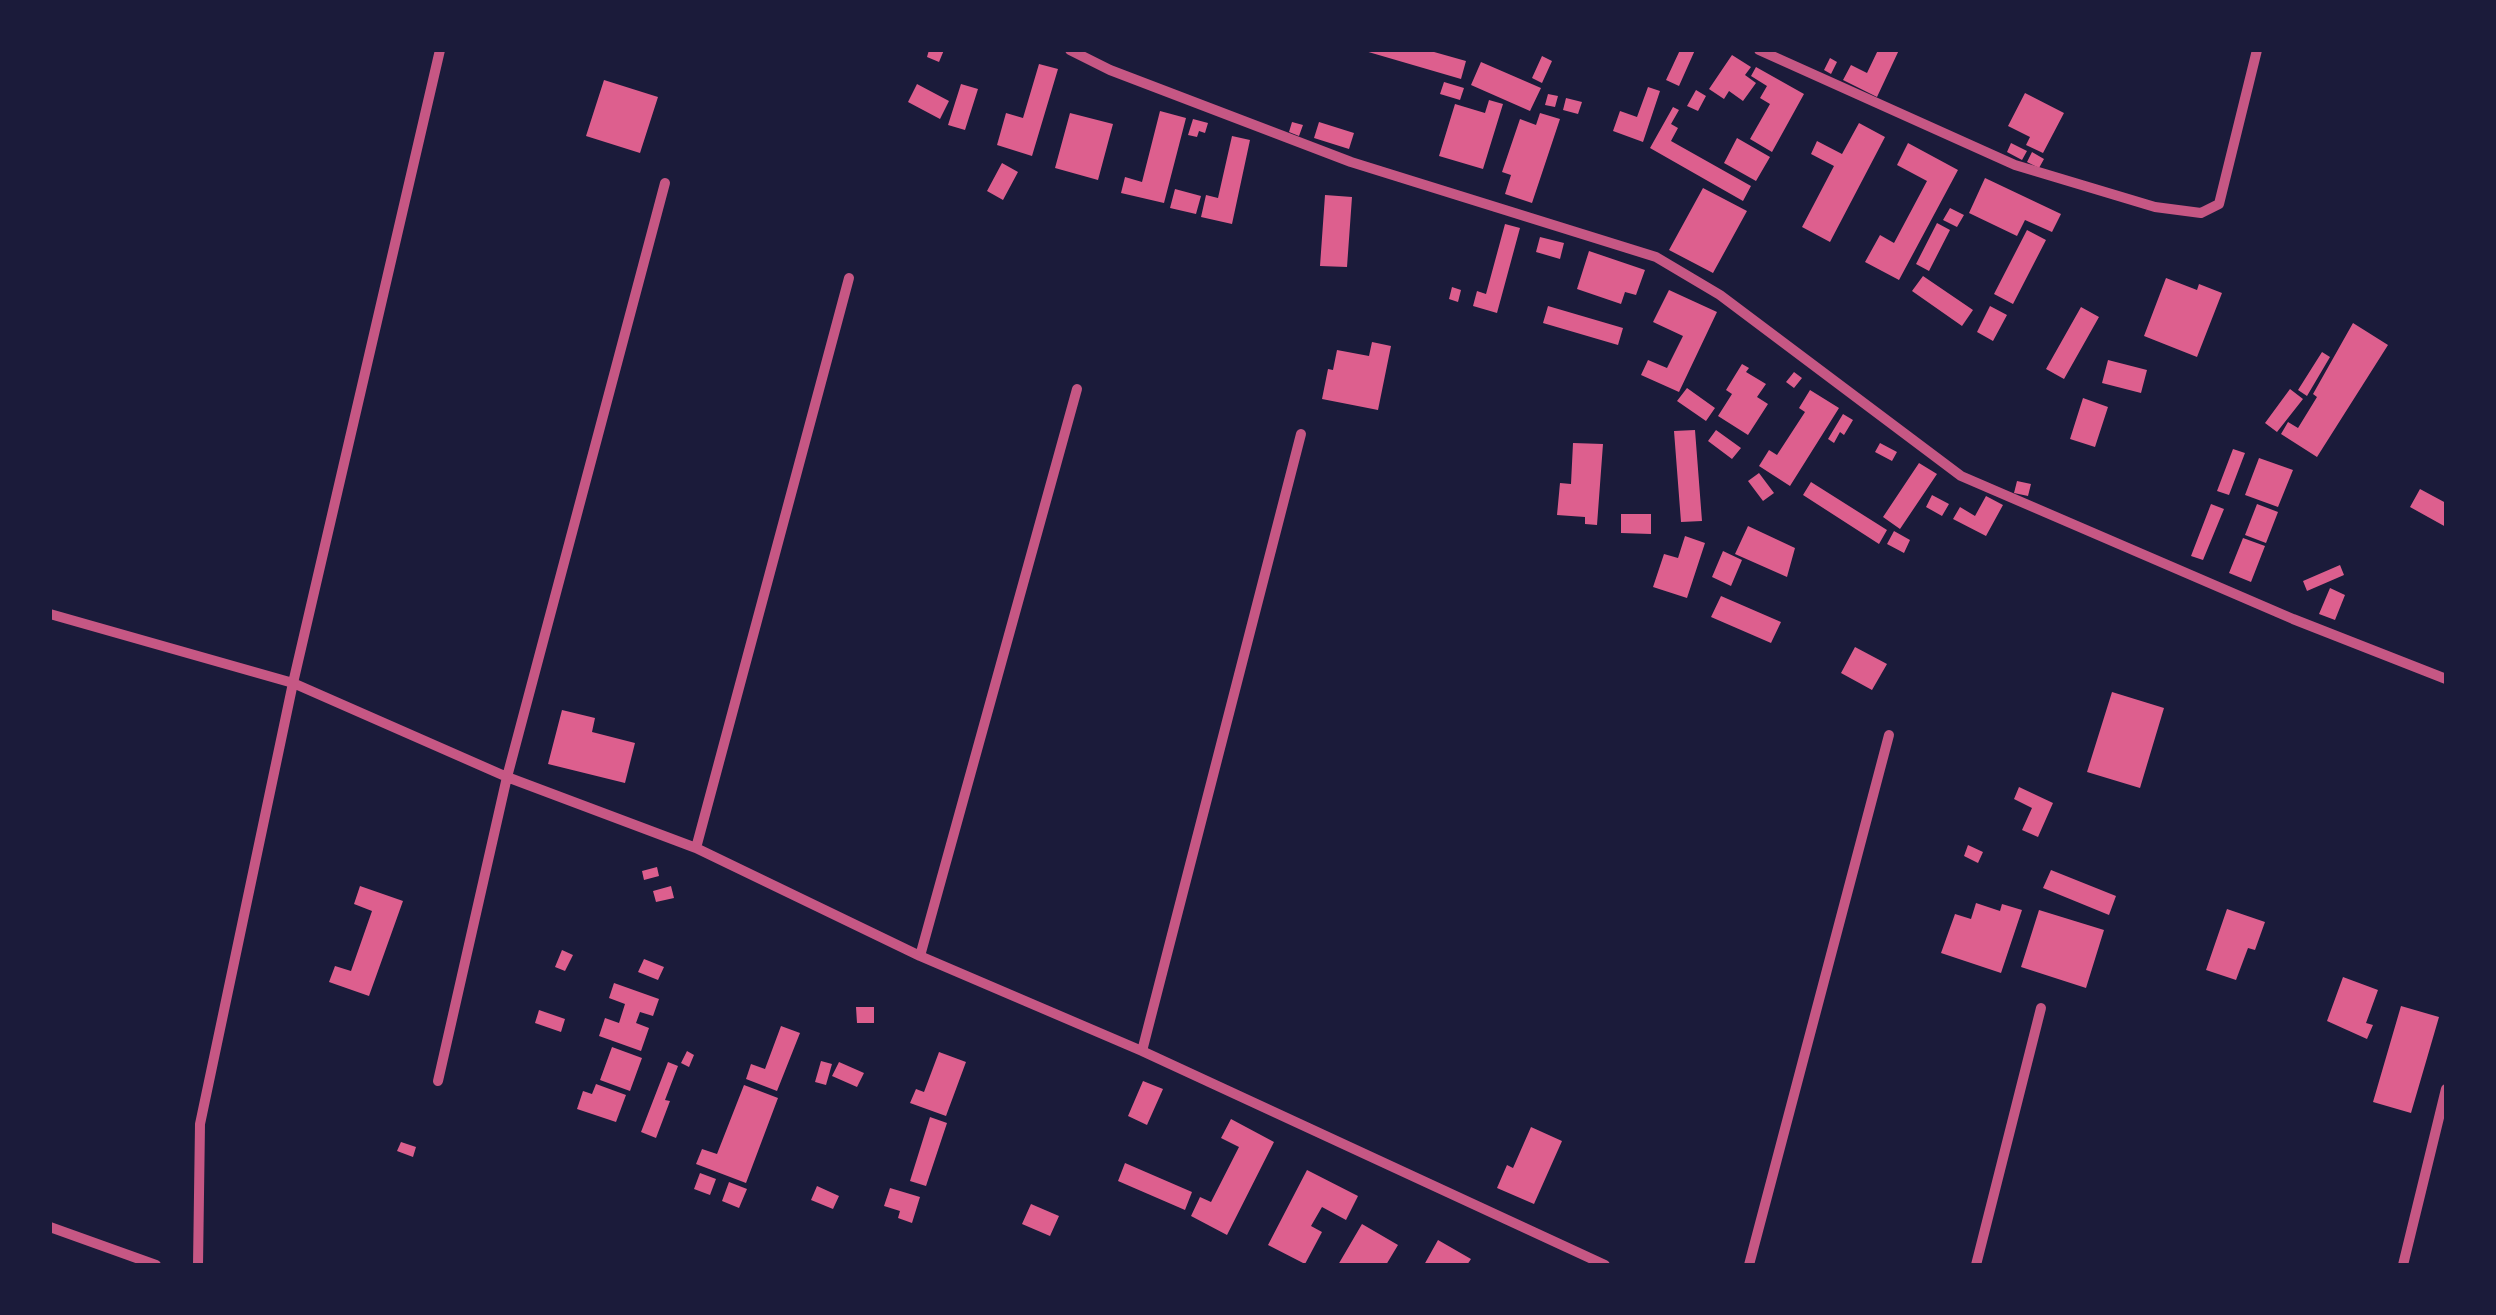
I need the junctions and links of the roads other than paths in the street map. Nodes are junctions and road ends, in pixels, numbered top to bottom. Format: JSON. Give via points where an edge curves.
{"nodes":[{"id":1,"x":440,"y":50,"type":"edge"},
{"id":2,"x":1070,"y":50,"type":"edge"},
{"id":3,"x":1760,"y":50,"type":"edge"},
{"id":4,"x":2256,"y":50,"type":"edge"},
{"id":5,"x":666,"y":183,"type":"dead end"},
{"id":6,"x":849,"y":278,"type":"dead end"},
{"id":7,"x":1077,"y":388,"type":"dead end"},
{"id":8,"x":1302,"y":434,"type":"dead end"},
{"id":9,"x":50,"y":614,"type":"edge"},
{"id":10,"x":2446,"y":679,"type":"edge"},
{"id":11,"x":293,"y":683,"type":"junction"},
{"id":12,"x":1888,"y":734,"type":"dead end"},
{"id":13,"x":507,"y":777,"type":"junction"},
{"id":14,"x":696,"y":848,"type":"junction"},
{"id":15,"x":920,"y":956,"type":"junction"},
{"id":16,"x":2041,"y":1008,"type":"dead end"},
{"id":17,"x":1142,"y":1051,"type":"junction"},
{"id":18,"x":438,"y":1081,"type":"dead end"},
{"id":19,"x":2446,"y":1089,"type":"edge"},
{"id":20,"x":50,"y":1227,"type":"edge"},
{"id":21,"x":156,"y":1265,"type":"edge"},
{"id":22,"x":198,"y":1265,"type":"edge"},
{"id":23,"x":1605,"y":1265,"type":"edge"},
{"id":24,"x":1749,"y":1265,"type":"edge"},
{"id":25,"x":1976,"y":1265,"type":"edge"},
{"id":26,"x":2403,"y":1265,"type":"edge"}],
"edges":[{"from":1,"to":11,"type":"street"},
{"from":2,"to":10,"type":"street","via":[[1351,162],[1656,257],[1720,296],[1962,476]]},
{"from":3,"to":4,"type":"street","via":[[2015,166],[2156,207],[2202,212],[2219,204]]},
{"from":5,"to":13,"type":"street"},
{"from":6,"to":14,"type":"street"},
{"from":7,"to":15,"type":"street"},
{"from":8,"to":17,"type":"street"},
{"from":9,"to":11,"type":"street"},
{"from":11,"to":13,"type":"street"},
{"from":11,"to":22,"type":"street","via":[[200,1124]]},
{"from":12,"to":24,"type":"street"},
{"from":13,"to":14,"type":"street"},
{"from":13,"to":18,"type":"street"},
{"from":14,"to":15,"type":"street"},
{"from":15,"to":17,"type":"street"},
{"from":16,"to":25,"type":"street"},
{"from":17,"to":23,"type":"street"},
{"from":19,"to":26,"type":"street"},
{"from":20,"to":21,"type":"street"}]}
